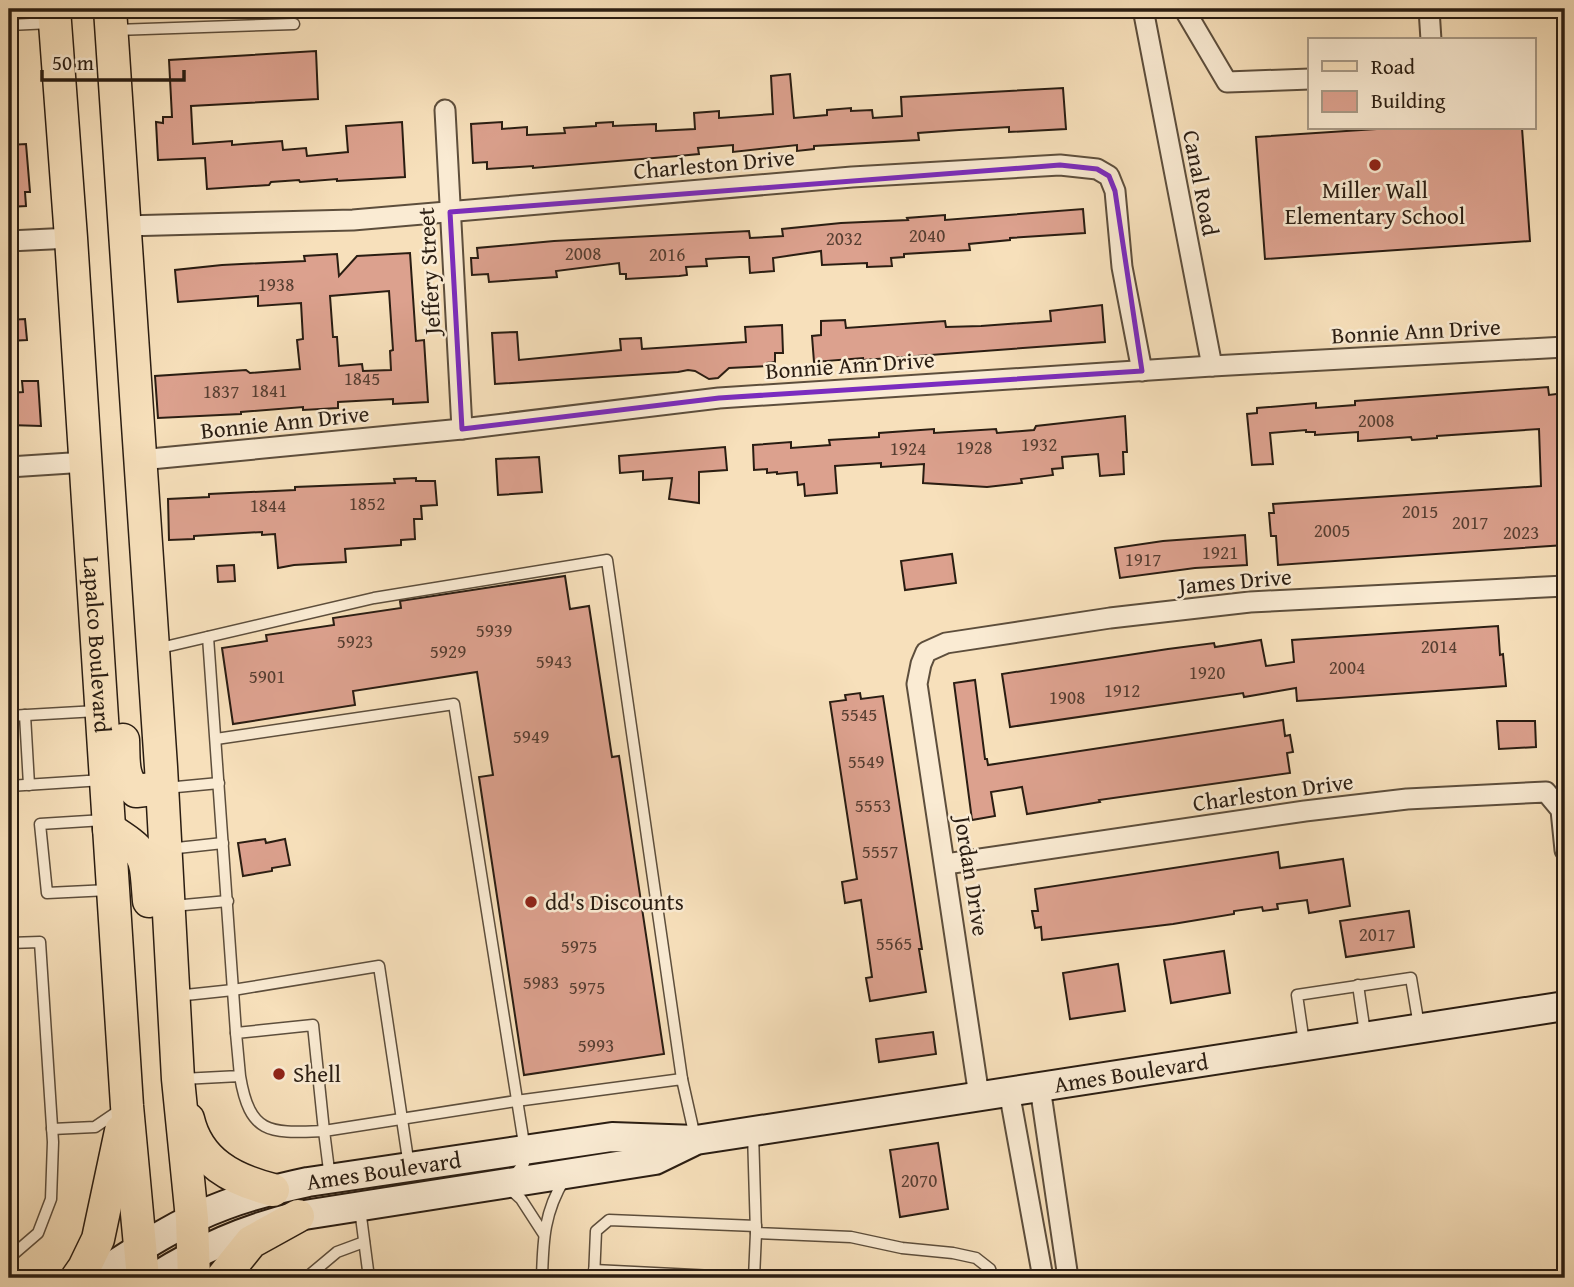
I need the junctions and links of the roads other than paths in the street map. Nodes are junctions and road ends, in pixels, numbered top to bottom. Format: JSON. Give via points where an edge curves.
{"nodes":[{"id":1,"x":1143,"y":9,"type":"edge"},
{"id":2,"x":1184,"y":9,"type":"edge"},
{"id":3,"x":1429,"y":9,"type":"edge"},
{"id":4,"x":54,"y":16,"type":"edge"},
{"id":5,"x":103,"y":16,"type":"edge"},
{"id":6,"x":294,"y":24,"type":"dead end"},
{"id":7,"x":9,"y":25,"type":"edge"},
{"id":8,"x":1431,"y":38,"type":"edge"},
{"id":9,"x":1308,"y":79,"type":"edge"},
{"id":10,"x":445,"y":110,"type":"dead end"},
{"id":11,"x":450,"y":212,"type":"junction"},
{"id":12,"x":124,"y":226,"type":"junction"},
{"id":13,"x":71,"y":239,"type":"junction"},
{"id":14,"x":9,"y":241,"type":"edge"},
{"id":15,"x":1565,"y":347,"type":"edge"},
{"id":16,"x":1212,"y":366,"type":"junction"},
{"id":17,"x":1142,"y":371,"type":"junction"},
{"id":18,"x":461,"y":429,"type":"junction"},
{"id":19,"x":140,"y":460,"type":"junction"},
{"id":20,"x":86,"y":462,"type":"junction"},
{"id":21,"x":9,"y":467,"type":"edge"},
{"id":22,"x":1565,"y":586,"type":"edge"},
{"id":23,"x":95,"y":614,"type":"junction"},
{"id":24,"x":208,"y":637,"type":"junction"},
{"id":25,"x":153,"y":650,"type":"junction"},
{"id":26,"x":921,"y":664,"type":"joint"},
{"id":27,"x":101,"y":711,"type":"junction"},
{"id":28,"x":25,"y":715,"type":"junction"},
{"id":29,"x":9,"y":716,"type":"edge"},
{"id":30,"x":216,"y":739,"type":"junction"},
{"id":31,"x":105,"y":780,"type":"junction"},
{"id":32,"x":219,"y":783,"type":"junction"},
{"id":33,"x":29,"y":785,"type":"junction"},
{"id":34,"x":9,"y":786,"type":"edge"},
{"id":35,"x":162,"y":789,"type":"junction"},
{"id":36,"x":108,"y":824,"type":"junction"},
{"id":37,"x":223,"y":843,"type":"junction"},
{"id":38,"x":166,"y":850,"type":"junction"},
{"id":39,"x":1565,"y":850,"type":"edge"},
{"id":40,"x":946,"y":864,"type":"junction"},
{"id":41,"x":113,"y":890,"type":"junction"},
{"id":42,"x":228,"y":901,"type":"junction"},
{"id":43,"x":169,"y":906,"type":"junction"},
{"id":44,"x":9,"y":943,"type":"edge"},
{"id":45,"x":1358,"y":985,"type":"junction"},
{"id":46,"x":233,"y":990,"type":"junction"},
{"id":47,"x":173,"y":996,"type":"junction"},
{"id":48,"x":1565,"y":1006,"type":"edge"},
{"id":49,"x":1419,"y":1029,"type":"junction"},
{"id":50,"x":236,"y":1033,"type":"junction"},
{"id":51,"x":1366,"y":1037,"type":"junction"},
{"id":52,"x":1304,"y":1047,"type":"junction"},
{"id":53,"x":240,"y":1076,"type":"junction"},
{"id":54,"x":178,"y":1079,"type":"junction"},
{"id":55,"x":682,"y":1079,"type":"junction"},
{"id":56,"x":1040,"y":1087,"type":"junction"},
{"id":57,"x":1009,"y":1091,"type":"junction"},
{"id":58,"x":979,"y":1096,"type":"junction"},
{"id":59,"x":516,"y":1101,"type":"junction"},
{"id":60,"x":127,"y":1106,"type":"junction"},
{"id":61,"x":402,"y":1120,"type":"junction"},
{"id":62,"x":52,"y":1129,"type":"junction"},
{"id":63,"x":324,"y":1131,"type":"junction"},
{"id":64,"x":753,"y":1131,"type":"junction"},
{"id":65,"x":696,"y":1140,"type":"junction"},
{"id":66,"x":525,"y":1150,"type":"junction"},
{"id":67,"x":409,"y":1167,"type":"junction"},
{"id":68,"x":567,"y":1175,"type":"junction"},
{"id":69,"x":331,"y":1178,"type":"junction"},
{"id":70,"x":505,"y":1184,"type":"junction"},
{"id":71,"x":273,"y":1189,"type":"junction"},
{"id":72,"x":360,"y":1206,"type":"junction"},
{"id":73,"x":298,"y":1216,"type":"junction"},
{"id":74,"x":192,"y":1219,"type":"junction"},
{"id":75,"x":756,"y":1229,"type":"junction"},
{"id":76,"x":543,"y":1233,"type":"junction"},
{"id":77,"x":364,"y":1242,"type":"junction"},
{"id":78,"x":142,"y":1246,"type":"junction"},
{"id":79,"x":9,"y":1258,"type":"edge"},
{"id":80,"x":193,"y":1266,"type":"edge"},
{"id":81,"x":594,"y":1274,"type":"edge"},
{"id":82,"x":77,"y":1278,"type":"edge"},
{"id":83,"x":94,"y":1278,"type":"edge"},
{"id":84,"x":143,"y":1278,"type":"edge"},
{"id":85,"x":154,"y":1278,"type":"edge"},
{"id":86,"x":222,"y":1278,"type":"edge"},
{"id":87,"x":306,"y":1278,"type":"edge"},
{"id":88,"x":369,"y":1278,"type":"edge"},
{"id":89,"x":542,"y":1278,"type":"edge"},
{"id":90,"x":754,"y":1278,"type":"edge"},
{"id":91,"x":993,"y":1278,"type":"edge"},
{"id":92,"x":1043,"y":1278,"type":"edge"},
{"id":93,"x":1068,"y":1278,"type":"edge"}],
"edges":[{"from":1,"to":16,"type":"street","name":"Canal Road"},
{"from":2,"to":9,"type":"street","via":[[1227,82]]},
{"from":3,"to":8,"type":"street"},
{"from":4,"to":7,"type":"lane"},
{"from":4,"to":13,"type":"main road","name":"Lapalco Boulevard"},
{"from":5,"to":6,"type":"lane"},
{"from":5,"to":12,"type":"main road","via":[[115,94]]},
{"from":10,"to":11,"type":"street","name":"Jeffery Street"},
{"from":11,"to":12,"type":"street","name":"Charleston Drive","via":[[353,220]]},
{"from":11,"to":17,"type":"street","name":"Charleston Drive","via":[[852,177],[1060,165],[1097,169],[1109,176],[1115,191],[1122,267]]},
{"from":11,"to":18,"type":"street","name":"Jeffery Street"},
{"from":12,"to":19,"type":"main road"},
{"from":13,"to":14,"type":"street"},
{"from":13,"to":20,"type":"main road","name":"Lapalco Boulevard"},
{"from":15,"to":16,"type":"street","name":"Bonnie Ann Drive"},
{"from":16,"to":17,"type":"street","name":"Bonnie Ann Drive"},
{"from":17,"to":18,"type":"street","name":"Bonnie Ann Drive","via":[[719,398]]},
{"from":18,"to":19,"type":"street","name":"Bonnie Ann Drive"},
{"from":19,"to":25,"type":"main road"},
{"from":20,"to":21,"type":"street"},
{"from":20,"to":23,"type":"main road","name":"Lapalco Boulevard"},
{"from":22,"to":26,"type":"street","name":"James Drive","via":[[1250,603],[1110,618],[946,643],[926,652]]},
{"from":23,"to":27,"type":"main road","name":"Lapalco Boulevard"},
{"from":23,"to":35,"type":"main road","via":[[112,645],[119,678],[128,784],[136,791]]},
{"from":24,"to":25,"type":"lane"},
{"from":24,"to":30,"type":"lane"},
{"from":24,"to":55,"type":"lane","via":[[374,597],[607,561]]},
{"from":25,"to":35,"type":"main road"},
{"from":26,"to":40,"type":"street","name":"Jordan Drive","via":[[917,684]]},
{"from":27,"to":28,"type":"lane"},
{"from":27,"to":31,"type":"main road","name":"Lapalco Boulevard"},
{"from":28,"to":29,"type":"lane"},
{"from":28,"to":33,"type":"lane"},
{"from":30,"to":32,"type":"lane"},
{"from":30,"to":59,"type":"lane","via":[[454,704]]},
{"from":31,"to":33,"type":"lane"},
{"from":31,"to":36,"type":"main road","name":"Lapalco Boulevard"},
{"from":32,"to":35,"type":"lane"},
{"from":32,"to":37,"type":"lane"},
{"from":33,"to":34,"type":"lane"},
{"from":35,"to":38,"type":"main road"},
{"from":36,"to":41,"type":"main road","name":"Lapalco Boulevard"},
{"from":36,"to":41,"type":"lane","via":[[40,824],[47,893]]},
{"from":36,"to":47,"type":"main road","via":[[139,848],[146,862],[155,953]]},
{"from":37,"to":38,"type":"lane"},
{"from":37,"to":42,"type":"lane"},
{"from":38,"to":43,"type":"main road"},
{"from":39,"to":40,"type":"street","name":"Charleston Drive","via":[[1561,810],[1546,792],[1407,799],[1305,811]]},
{"from":40,"to":58,"type":"street","name":"Jordan Drive"},
{"from":41,"to":60,"type":"main road","name":"Lapalco Boulevard"},
{"from":42,"to":43,"type":"lane"},
{"from":42,"to":46,"type":"lane"},
{"from":43,"to":47,"type":"main road"},
{"from":44,"to":62,"type":"lane","via":[[40,942]]},
{"from":45,"to":49,"type":"lane","via":[[1410,978]]},
{"from":45,"to":51,"type":"lane"},
{"from":45,"to":52,"type":"lane","via":[[1297,995]]},
{"from":46,"to":47,"type":"lane"},
{"from":46,"to":50,"type":"lane"},
{"from":46,"to":61,"type":"lane","via":[[379,966]]},
{"from":47,"to":54,"type":"main road"},
{"from":48,"to":49,"type":"street","name":"Ames Boulevard"},
{"from":49,"to":51,"type":"street","name":"Ames Boulevard"},
{"from":50,"to":53,"type":"lane"},
{"from":50,"to":63,"type":"lane","via":[[313,1025]]},
{"from":51,"to":52,"type":"street","name":"Ames Boulevard"},
{"from":52,"to":56,"type":"street","name":"Ames Boulevard"},
{"from":53,"to":54,"type":"lane"},
{"from":53,"to":63,"type":"lane","via":[[247,1106],[261,1124],[282,1132]]},
{"from":54,"to":71,"type":"main road","via":[[191,1129],[211,1161],[236,1179]]},
{"from":54,"to":74,"type":"main road"},
{"from":55,"to":59,"type":"lane"},
{"from":55,"to":65,"type":"lane"},
{"from":56,"to":57,"type":"street","name":"Ames Boulevard"},
{"from":56,"to":93,"type":"street"},
{"from":57,"to":58,"type":"street","name":"Ames Boulevard"},
{"from":57,"to":92,"type":"street"},
{"from":58,"to":64,"type":"street","name":"Ames Boulevard"},
{"from":59,"to":61,"type":"lane"},
{"from":59,"to":66,"type":"lane"},
{"from":60,"to":62,"type":"lane","via":[[95,1127]]},
{"from":60,"to":78,"type":"main road","name":"Lapalco Boulevard"},
{"from":60,"to":82,"type":"main road","via":[[98,1239]]},
{"from":61,"to":63,"type":"lane"},
{"from":61,"to":67,"type":"lane"},
{"from":62,"to":79,"type":"lane","via":[[51,1199],[38,1233]]},
{"from":63,"to":69,"type":"lane"},
{"from":64,"to":65,"type":"street","name":"Ames Boulevard"},
{"from":64,"to":75,"type":"lane"},
{"from":65,"to":66,"type":"street","name":"Ames Boulevard","via":[[612,1137]]},
{"from":65,"to":68,"type":"street","name":"Ames Boulevard","via":[[655,1160]]},
{"from":66,"to":67,"type":"street","name":"Ames Boulevard"},
{"from":66,"to":70,"type":"lane","via":[[524,1163]]},
{"from":67,"to":69,"type":"street","name":"Ames Boulevard"},
{"from":68,"to":70,"type":"street","name":"Ames Boulevard"},
{"from":68,"to":76,"type":"lane"},
{"from":69,"to":71,"type":"street","name":"Ames Boulevard"},
{"from":70,"to":72,"type":"street","name":"Ames Boulevard"},
{"from":70,"to":76,"type":"lane"},
{"from":71,"to":74,"type":"street","name":"Ames Boulevard"},
{"from":72,"to":73,"type":"street","name":"Ames Boulevard"},
{"from":72,"to":77,"type":"lane"},
{"from":73,"to":80,"type":"street","name":"Ames Boulevard","via":[[255,1227]]},
{"from":73,"to":86,"type":"main road","via":[[251,1242]]},
{"from":74,"to":78,"type":"street","name":"Ames Boulevard"},
{"from":74,"to":80,"type":"main road"},
{"from":75,"to":81,"type":"lane","via":[[609,1220],[596,1231]]},
{"from":75,"to":90,"type":"lane"},
{"from":75,"to":91,"type":"lane","via":[[851,1237],[953,1253],[976,1258],[990,1269]]},
{"from":76,"to":89,"type":"lane"},
{"from":77,"to":87,"type":"lane","via":[[337,1251]]},
{"from":77,"to":88,"type":"lane"},
{"from":78,"to":83,"type":"street","name":"Ames Boulevard"},
{"from":78,"to":84,"type":"main road","name":"Lapalco Boulevard"},
{"from":80,"to":85,"type":"street","name":"Ames Boulevard"},
{"from":81,"to":90,"type":"lane"}]}
